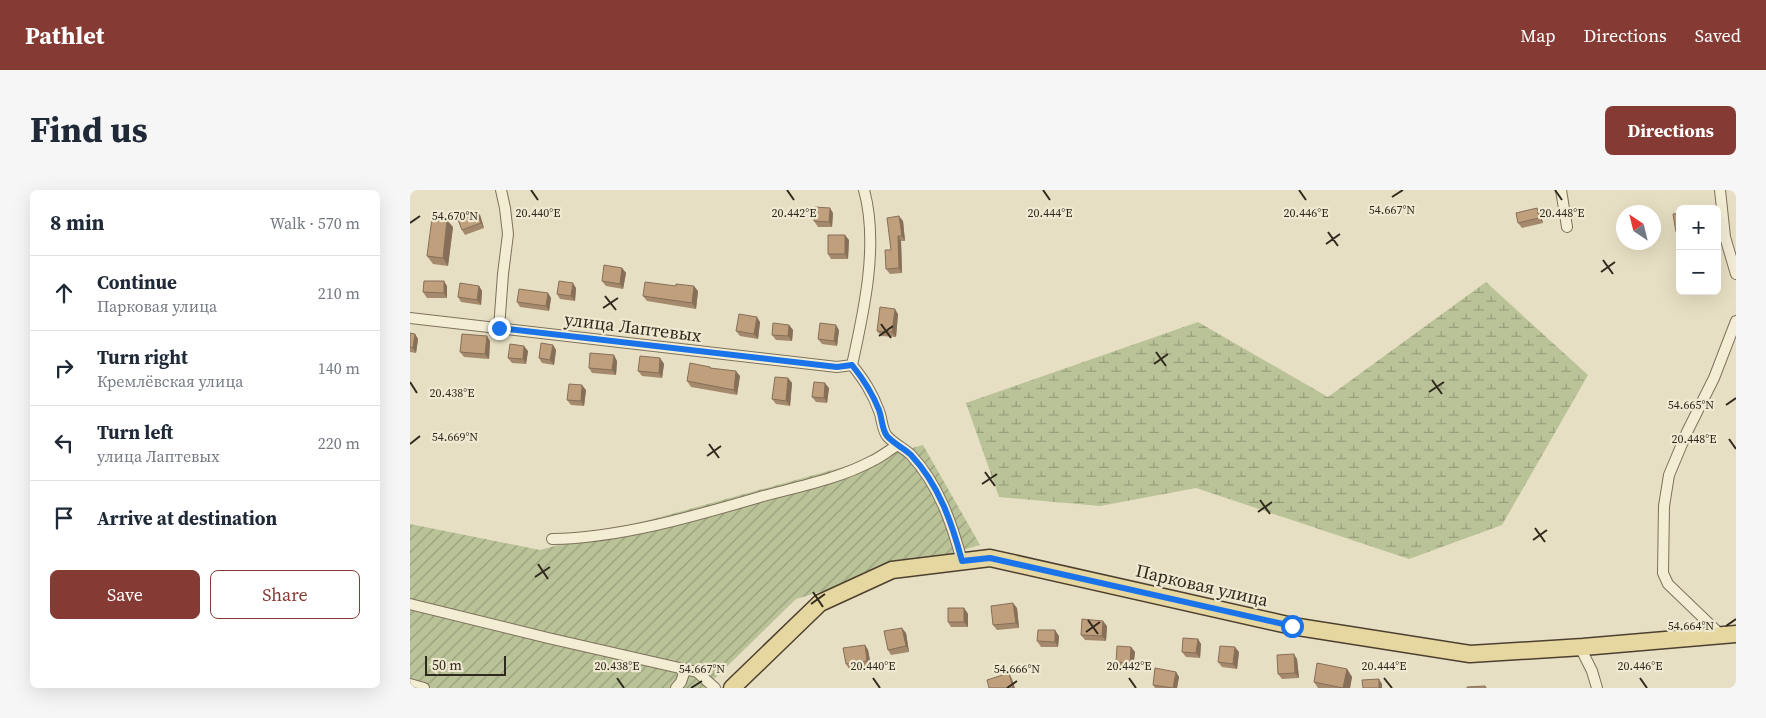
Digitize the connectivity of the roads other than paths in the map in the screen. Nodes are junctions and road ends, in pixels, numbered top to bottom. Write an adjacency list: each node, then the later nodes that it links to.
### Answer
1 (501, 190): 9 (street)
2 (864, 190): 10 (street)
3 (1561, 190): 5 (street)
4 (1720, 190): 6 (street)
5 (1566, 227)
6 (1736, 274)
7 (410, 318): 9 (street, улица Лаптевых)
8 (1736, 321): 15 (street)
9 (499, 328): 10 (street, улица Лаптевых)
10 (852, 365): 11 (street)
11 (898, 445): 12 (street); 13 (street)
12 (552, 539)
13 (962, 561): 16 (main road, Парковая улица); 22 (main road, Парковая улица)
14 (410, 604): 17 (street)
15 (1728, 635): 16 (main road, Парковая улица)
16 (1580, 648): 23 (street)
17 (685, 670): 20 (street); 21 (street)
18 (410, 684): 19 (street)
19 (424, 688)
20 (676, 688)
21 (716, 688)
22 (732, 688)
23 (1598, 688)

